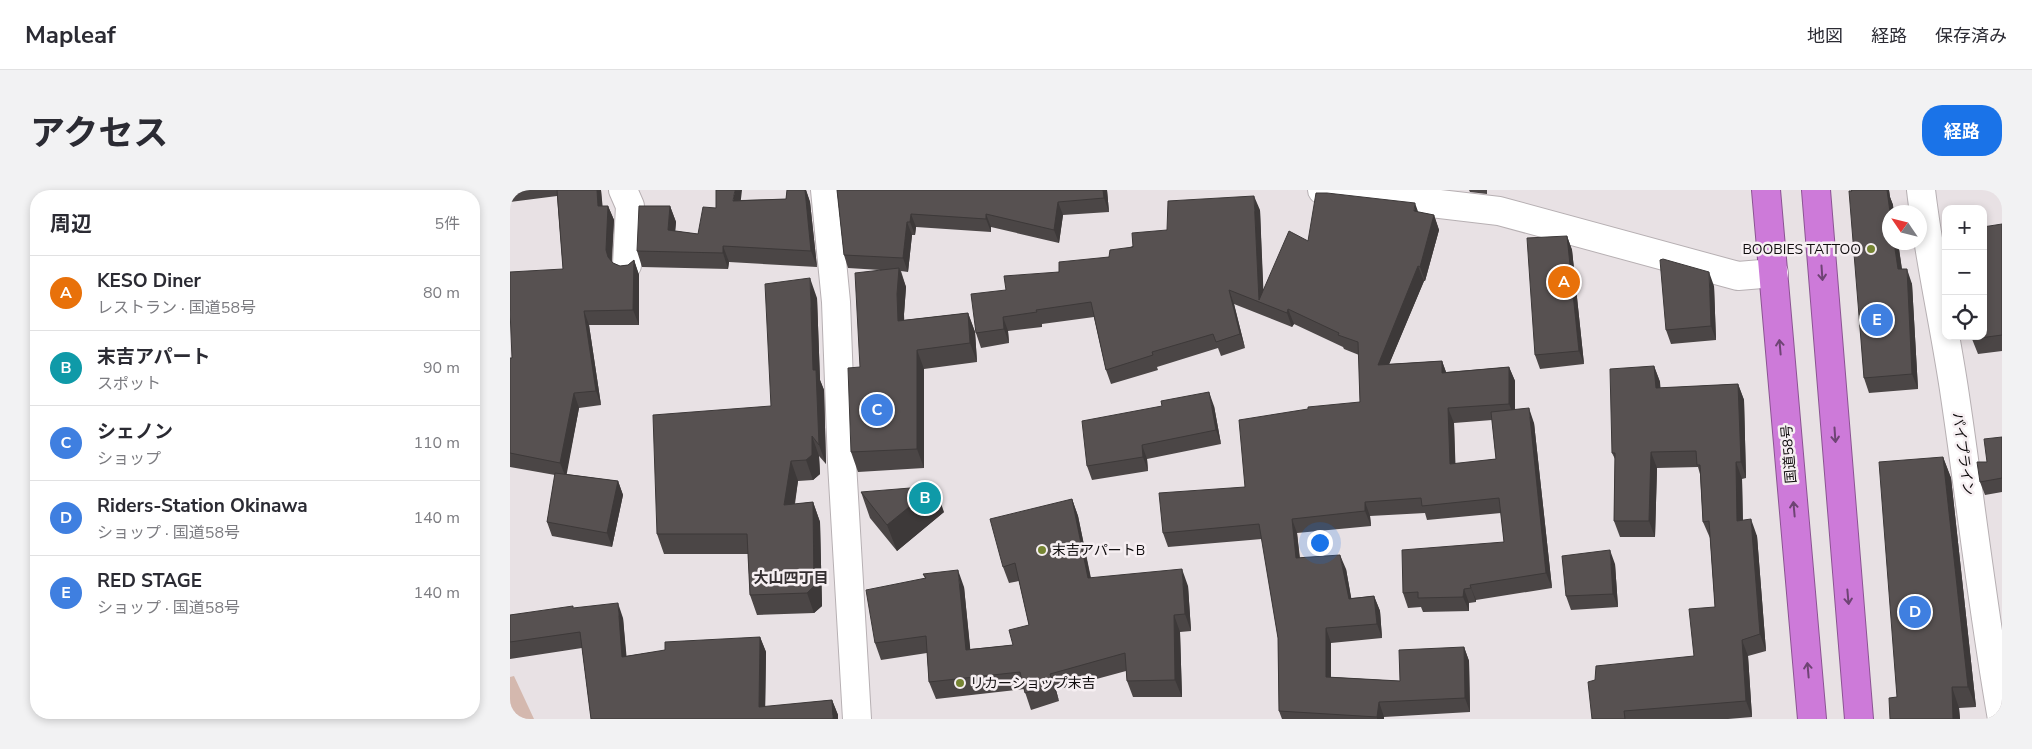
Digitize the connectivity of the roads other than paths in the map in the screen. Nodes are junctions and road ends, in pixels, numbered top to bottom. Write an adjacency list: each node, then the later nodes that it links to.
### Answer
1 (623, 190): 7 (street)
2 (825, 190): 9 (street)
3 (1322, 190): 8 (street)
4 (1766, 190): 8 (highway, 国道58号)
5 (1816, 190): 11 (highway, one-way to 11)
6 (1921, 190): 12 (street, パイプライン)
7 (627, 265)
8 (1774, 273): 10 (highway, 国道58号, one-way to 8)
9 (857, 719)
10 (1812, 719)
11 (1859, 719)
12 (2002, 719)

